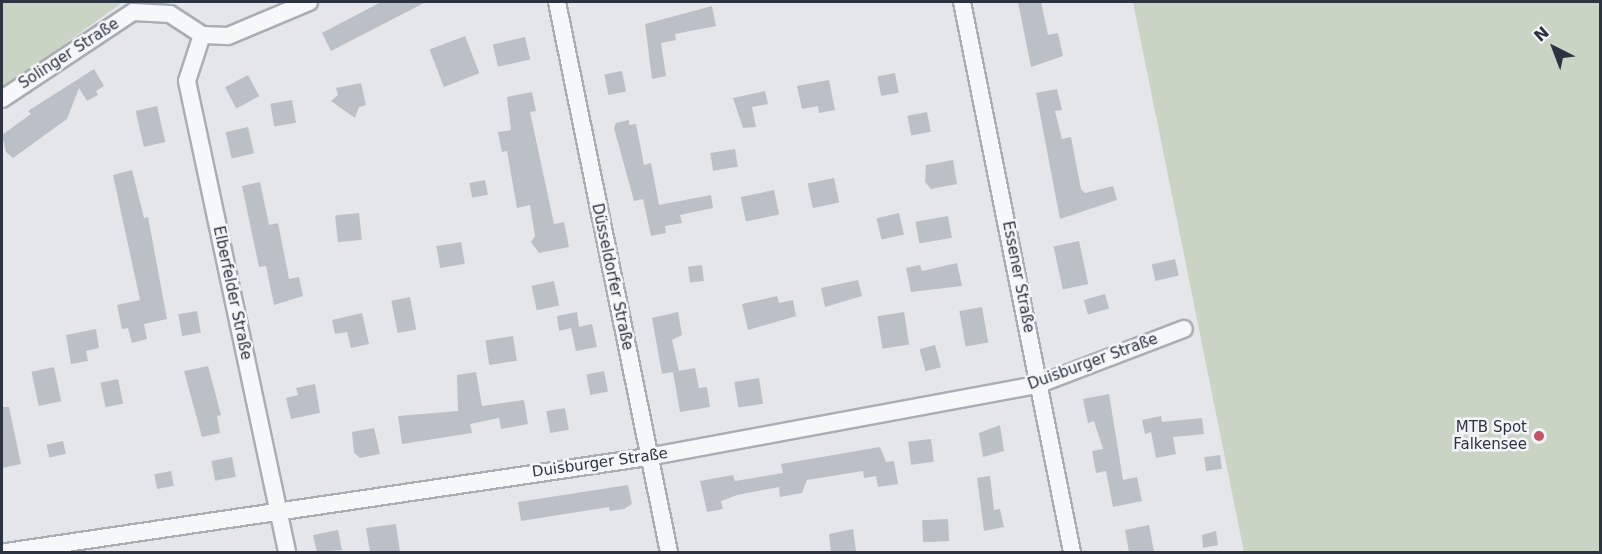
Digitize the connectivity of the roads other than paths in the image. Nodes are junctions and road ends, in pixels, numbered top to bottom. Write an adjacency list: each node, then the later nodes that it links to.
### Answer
1 (309, 2): 4 (street)
2 (557, 2): 8 (street, Düsseldorfer Straße)
3 (962, 2): 7 (street, Essener Straße)
4 (202, 35): 5 (street, Solinger Straße); 9 (street, Elberfelder Straße)
5 (2, 99)
6 (1184, 329): 7 (street, Duisburger Straße)
7 (1037, 385): 8 (street, Duisburger Straße); 13 (street, Essener Straße)
8 (648, 457): 9 (street, Duisburger Straße); 12 (street, Düsseldorfer Straße)
9 (278, 509): 10 (street, Duisburger Straße); 11 (street, Elberfelder Straße)
10 (6, 552)
11 (287, 552)
12 (669, 552)
13 (1072, 552)

